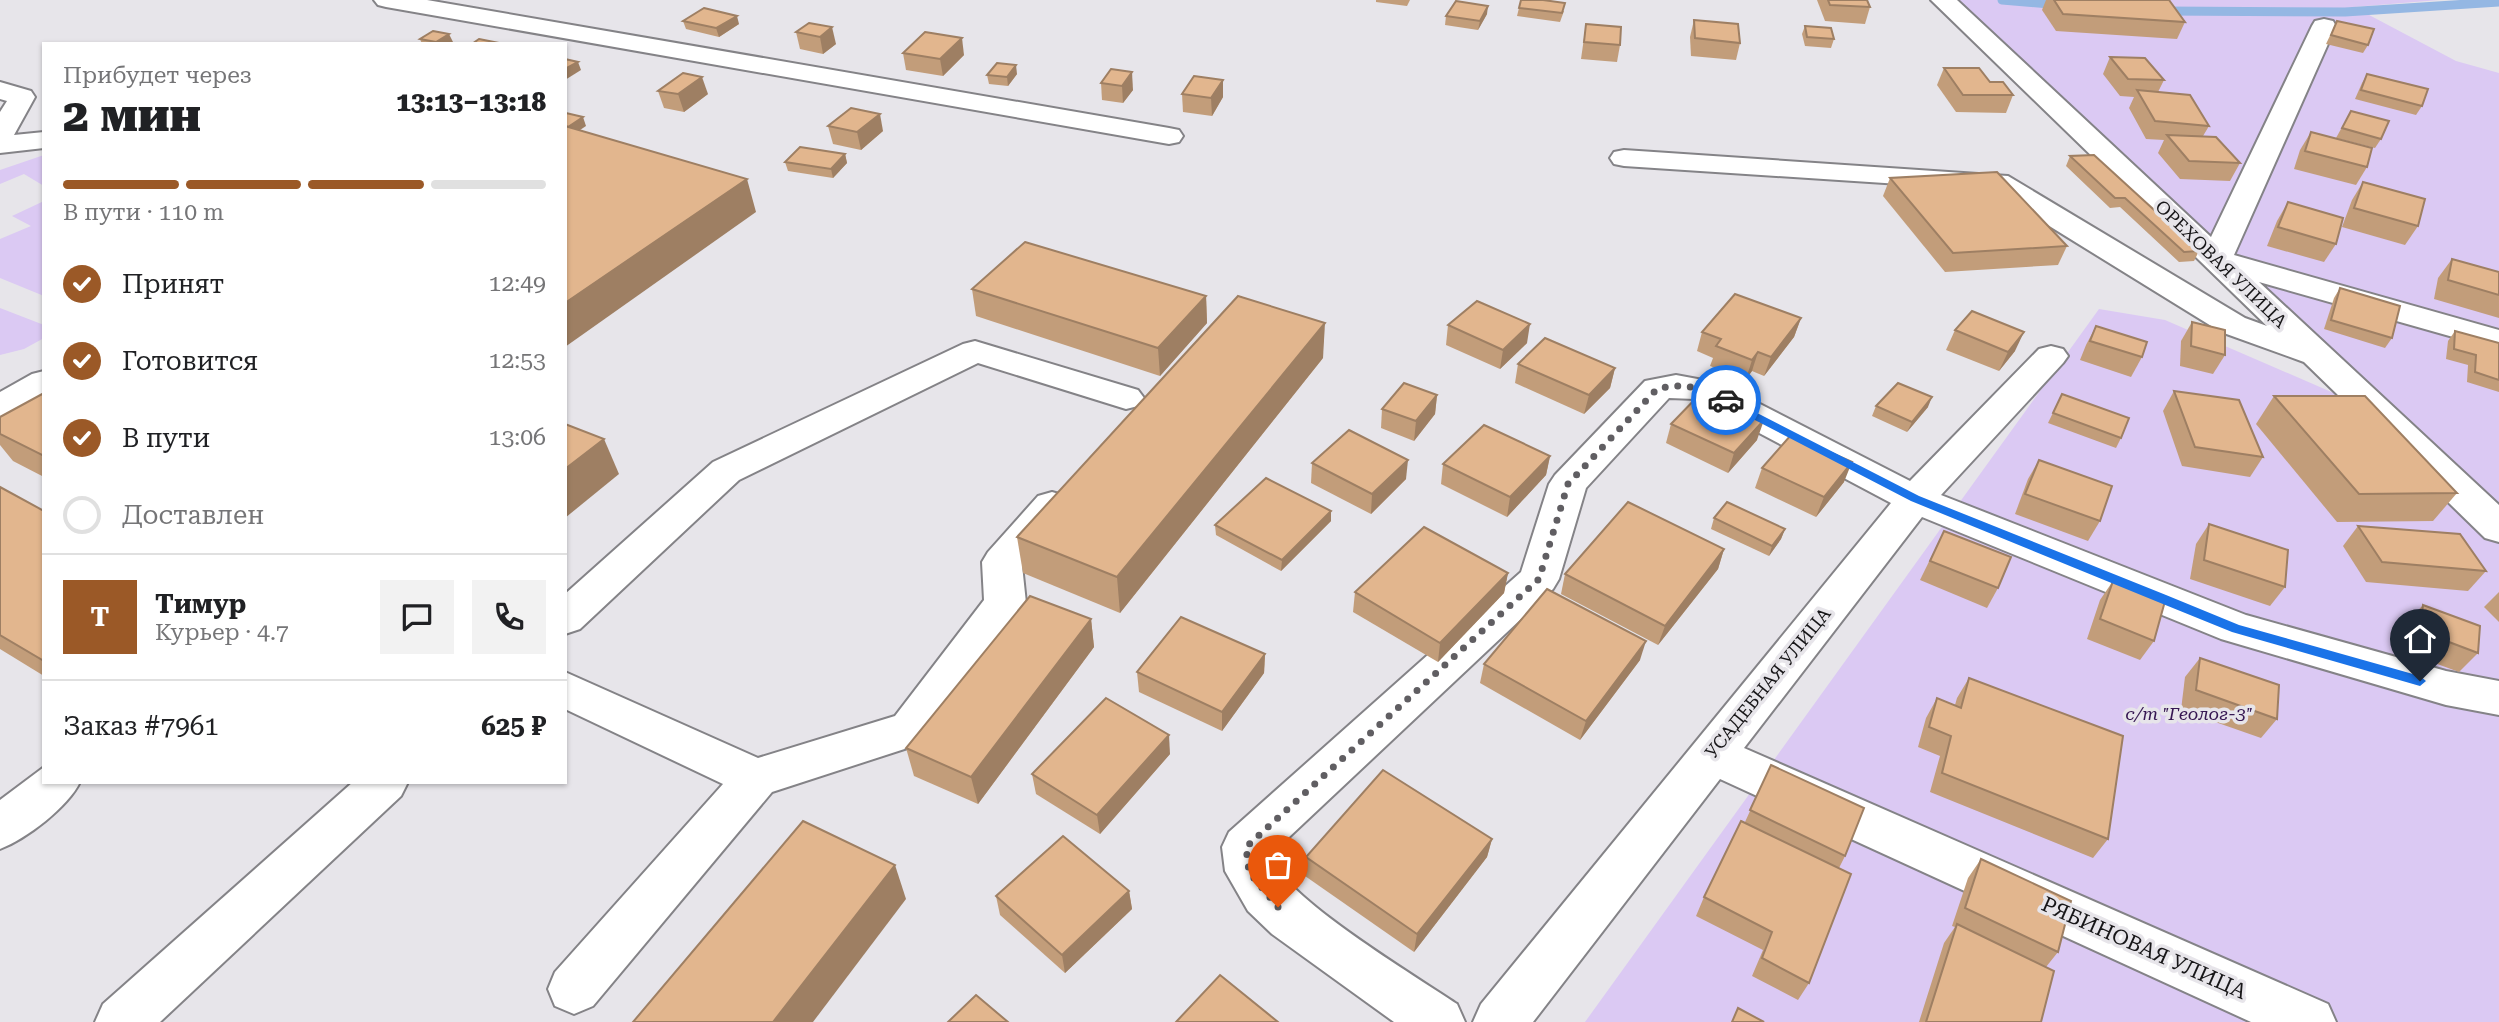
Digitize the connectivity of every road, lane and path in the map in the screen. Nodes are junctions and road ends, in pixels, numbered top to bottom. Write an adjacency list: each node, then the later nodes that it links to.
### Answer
1 (386, 0): 6 (street)
2 (1943, 0): 10 (street, ОРЕХОВАЯ УЛИЦА)
3 (2324, 26): 10 (street)
4 (0, 90): 5 (street)
5 (0, 135)
6 (1169, 136)
7 (42, 141): 8 (street)
8 (0, 145)
9 (1624, 158): 13 (street)
10 (2216, 260): 11 (street); 13 (street, ОРЕХОВАЯ УЛИЦА)
11 (2499, 340)
12 (2051, 356): 18 (street, УСАДЕБНАЯ УЛИЦА)
13 (2318, 357): 20 (street, ОРЕХОВАЯ УЛИЦА)
14 (42, 383): 16 (street)
15 (1126, 398): 22 (street)
16 (0, 407)
17 (1081, 472): 26 (street)
18 (1915, 499): 24 (street); 25 (street, УСАДЕБНАЯ УЛИЦА); 30 (street)
19 (2433, 500): 20 (street)
20 (2471, 502): 21 (street, ОРЕХОВАЯ УЛИЦА)
21 (2499, 528)
22 (567, 616)
23 (567, 690): 26 (street)
24 (2499, 698)
25 (1711, 754): 31 (street, УСАДЕБНАЯ УЛИЦА); 32 (street, РЯБИНОВАЯ УЛИЦА)
26 (756, 778): 28 (street)
27 (383, 784): 29 (street)
28 (574, 989)
29 (122, 1022)
30 (1438, 1022)
31 (1500, 1022)
32 (2309, 1022)

